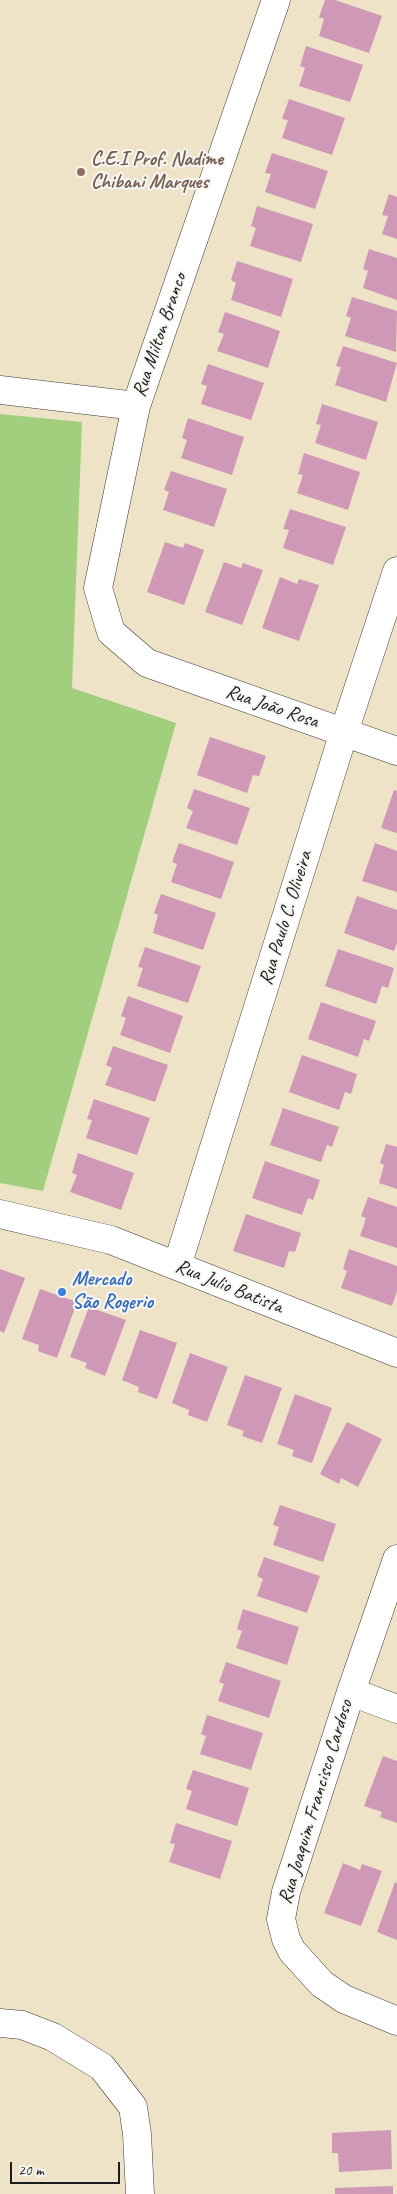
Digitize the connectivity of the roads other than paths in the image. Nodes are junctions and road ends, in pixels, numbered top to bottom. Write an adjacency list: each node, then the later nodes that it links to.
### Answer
1 (276, 0): 3 (street, Rua Milton Branco)
2 (0, 390): 3 (street)
3 (136, 406): 5 (street, Rua Milton Branco)
4 (397, 570): 6 (street, Rua Paulo C. Oliveira)
5 (147, 663): 6 (street, Rua João Rosa)
6 (344, 732): 7 (street, Rua João Rosa); 9 (street, Rua Paulo C. Oliveira)
7 (397, 751)
8 (0, 1214): 9 (street, Rua Julio Batista)
9 (177, 1266): 10 (street, Rua Julio Batista)
10 (397, 1353)
11 (397, 1559): 12 (street, Rua Joaquim Francisco Cardoso)
12 (350, 1692): 13 (street); 14 (street, Rua Joaquim Francisco Cardoso)
13 (397, 1709)
14 (397, 2022)
15 (0, 2024): 16 (street)
16 (140, 2194)

